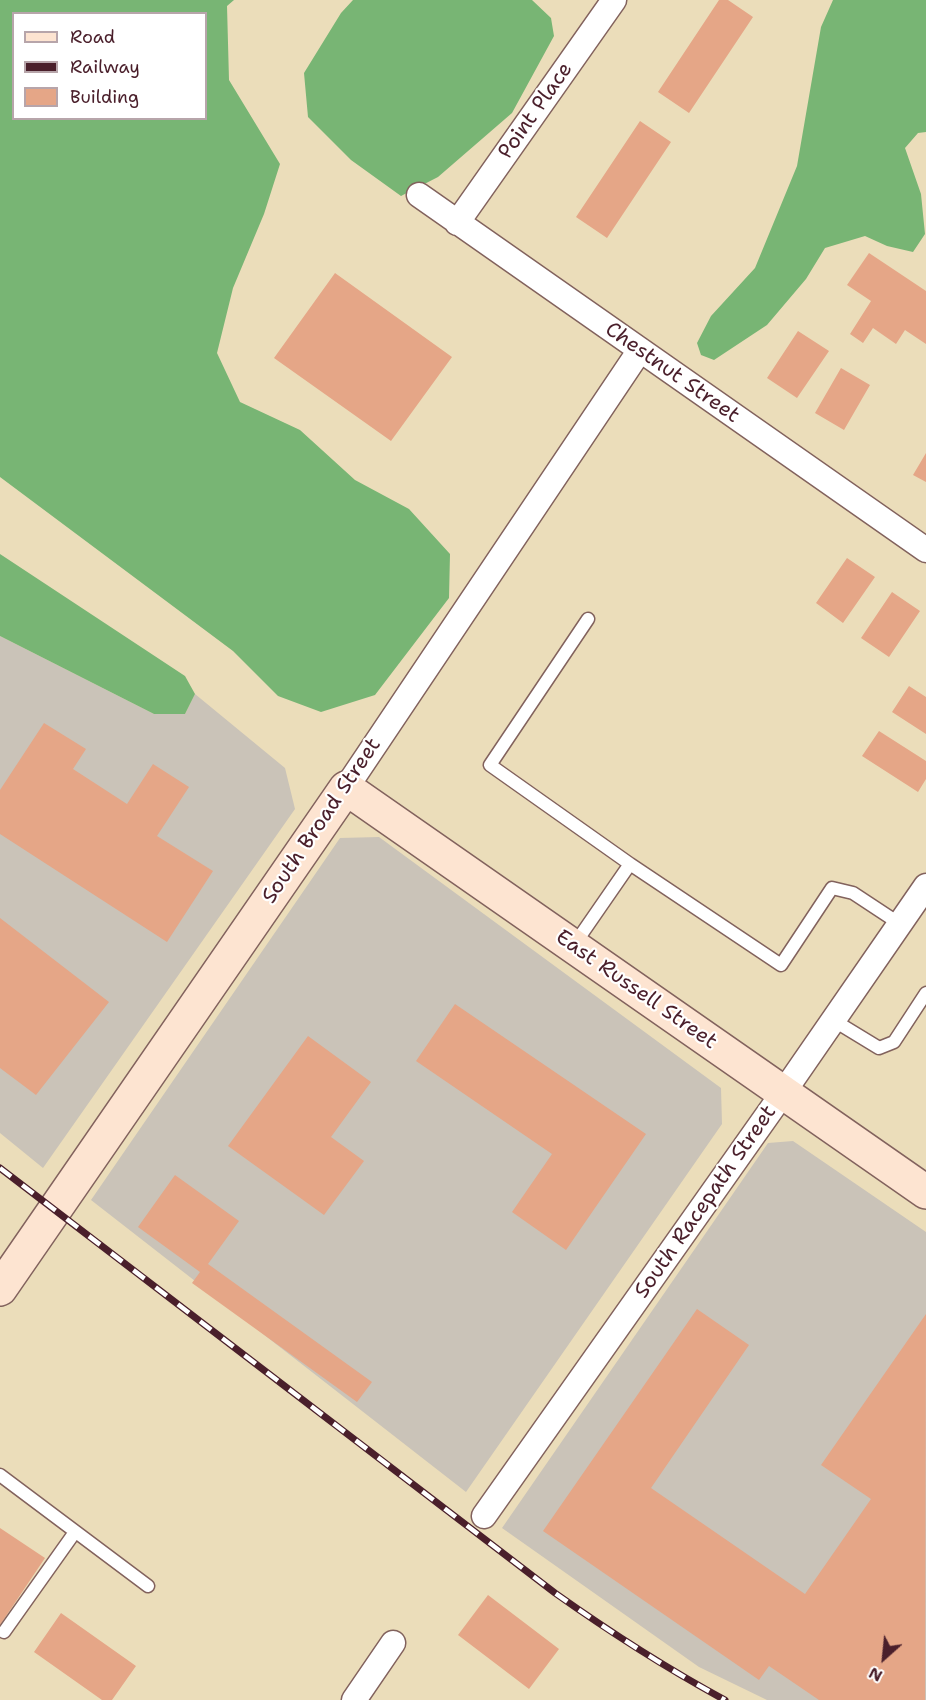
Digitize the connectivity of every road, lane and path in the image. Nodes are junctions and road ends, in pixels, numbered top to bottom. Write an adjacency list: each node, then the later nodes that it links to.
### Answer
1 (614, 0): 3 (street, Point Place)
2 (419, 195): 3 (street, Chestnut Street)
3 (458, 223): 4 (street, Chestnut Street)
4 (640, 350): 5 (street, Chestnut Street); 7 (street, South Broad Street)
5 (926, 550)
6 (588, 620): 8 (lane)
7 (346, 788): 11 (street, East Russell Street); 16 (street, South Broad Street)
8 (630, 864): 10 (lane); 11 (lane)
9 (926, 886): 10 (street, South Racepath Street)
10 (900, 924): 13 (street, South Racepath Street)
11 (574, 946): 14 (street, East Russell Street)
12 (926, 993): 13 (lane)
13 (833, 1020): 14 (street, South Racepath Street)
14 (783, 1093): 15 (street, East Russell Street); 18 (street, South Racepath Street)
15 (926, 1192)
16 (0, 1289)
17 (0, 1476): 19 (lane)
18 (484, 1516)
19 (75, 1532): 20 (lane); 21 (lane)
20 (148, 1586)
21 (4, 1632)
22 (393, 1644): 23 (street)
23 (354, 1700)

